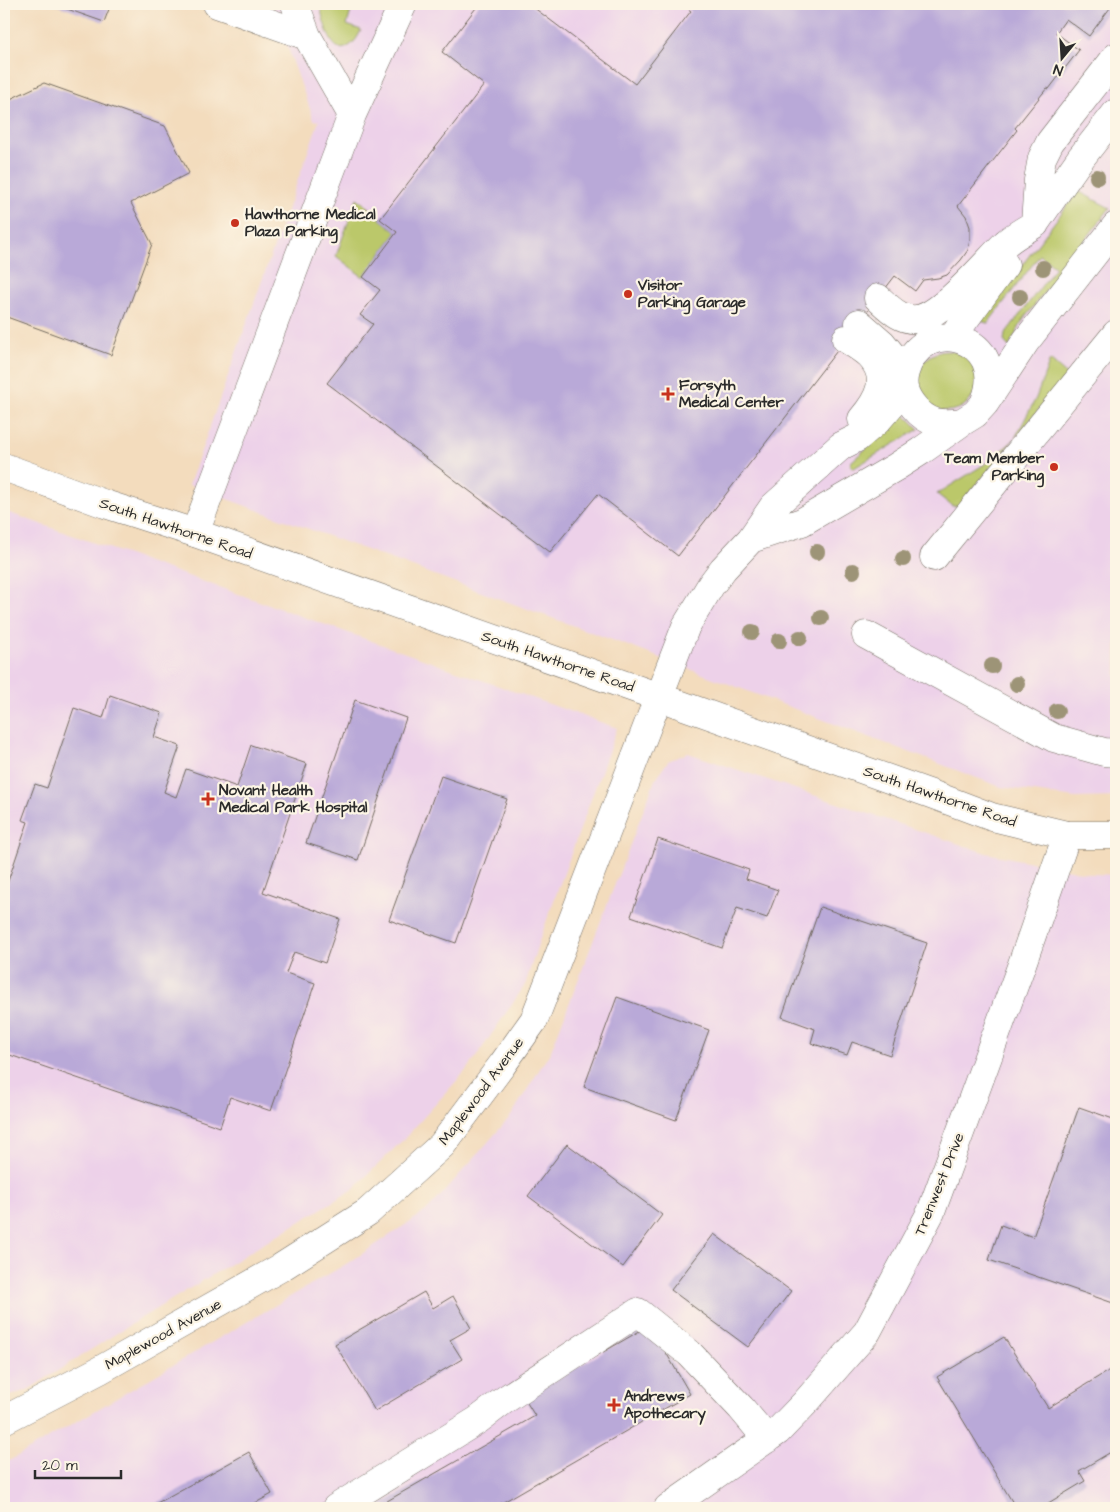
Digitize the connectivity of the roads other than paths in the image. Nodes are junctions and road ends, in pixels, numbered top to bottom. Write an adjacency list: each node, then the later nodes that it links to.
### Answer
1 (217, 4): 4 (street)
2 (295, 4): 4 (street)
3 (403, 4): 7 (street)
4 (307, 36): 7 (street)
5 (1116, 58): 8 (street)
6 (1116, 113): 8 (street)
7 (352, 115): 19 (street)
8 (1035, 224): 11 (street); 13 (street)
9 (1116, 226): 15 (street)
10 (878, 298): 11 (street)
11 (902, 318): 13 (street)
12 (1116, 334): 21 (street)
13 (943, 338): 14 (street); 15 (street)
14 (904, 383): 16 (street); 17 (street); 17 (street)
15 (985, 403): 16 (street)
16 (962, 422): 20 (street)
17 (842, 446): 20 (street, Maplewood Avenue)
18 (4, 467): 19 (street, South Hawthorne Road)
19 (195, 533): 23 (street, South Hawthorne Road)
20 (751, 539): 23 (street, Maplewood Avenue)
21 (934, 557)
22 (866, 635): 24 (street)
23 (659, 697): 25 (street, South Hawthorne Road); 27 (street, Maplewood Avenue)
24 (1116, 753)
25 (1067, 834): 26 (street, South Hawthorne Road); 28 (street, Trenwest Drive)
26 (1116, 836)
27 (4, 1420)
28 (767, 1439): 29 (street); 30 (street, Trenwest Drive)
29 (336, 1508)
30 (668, 1508)

